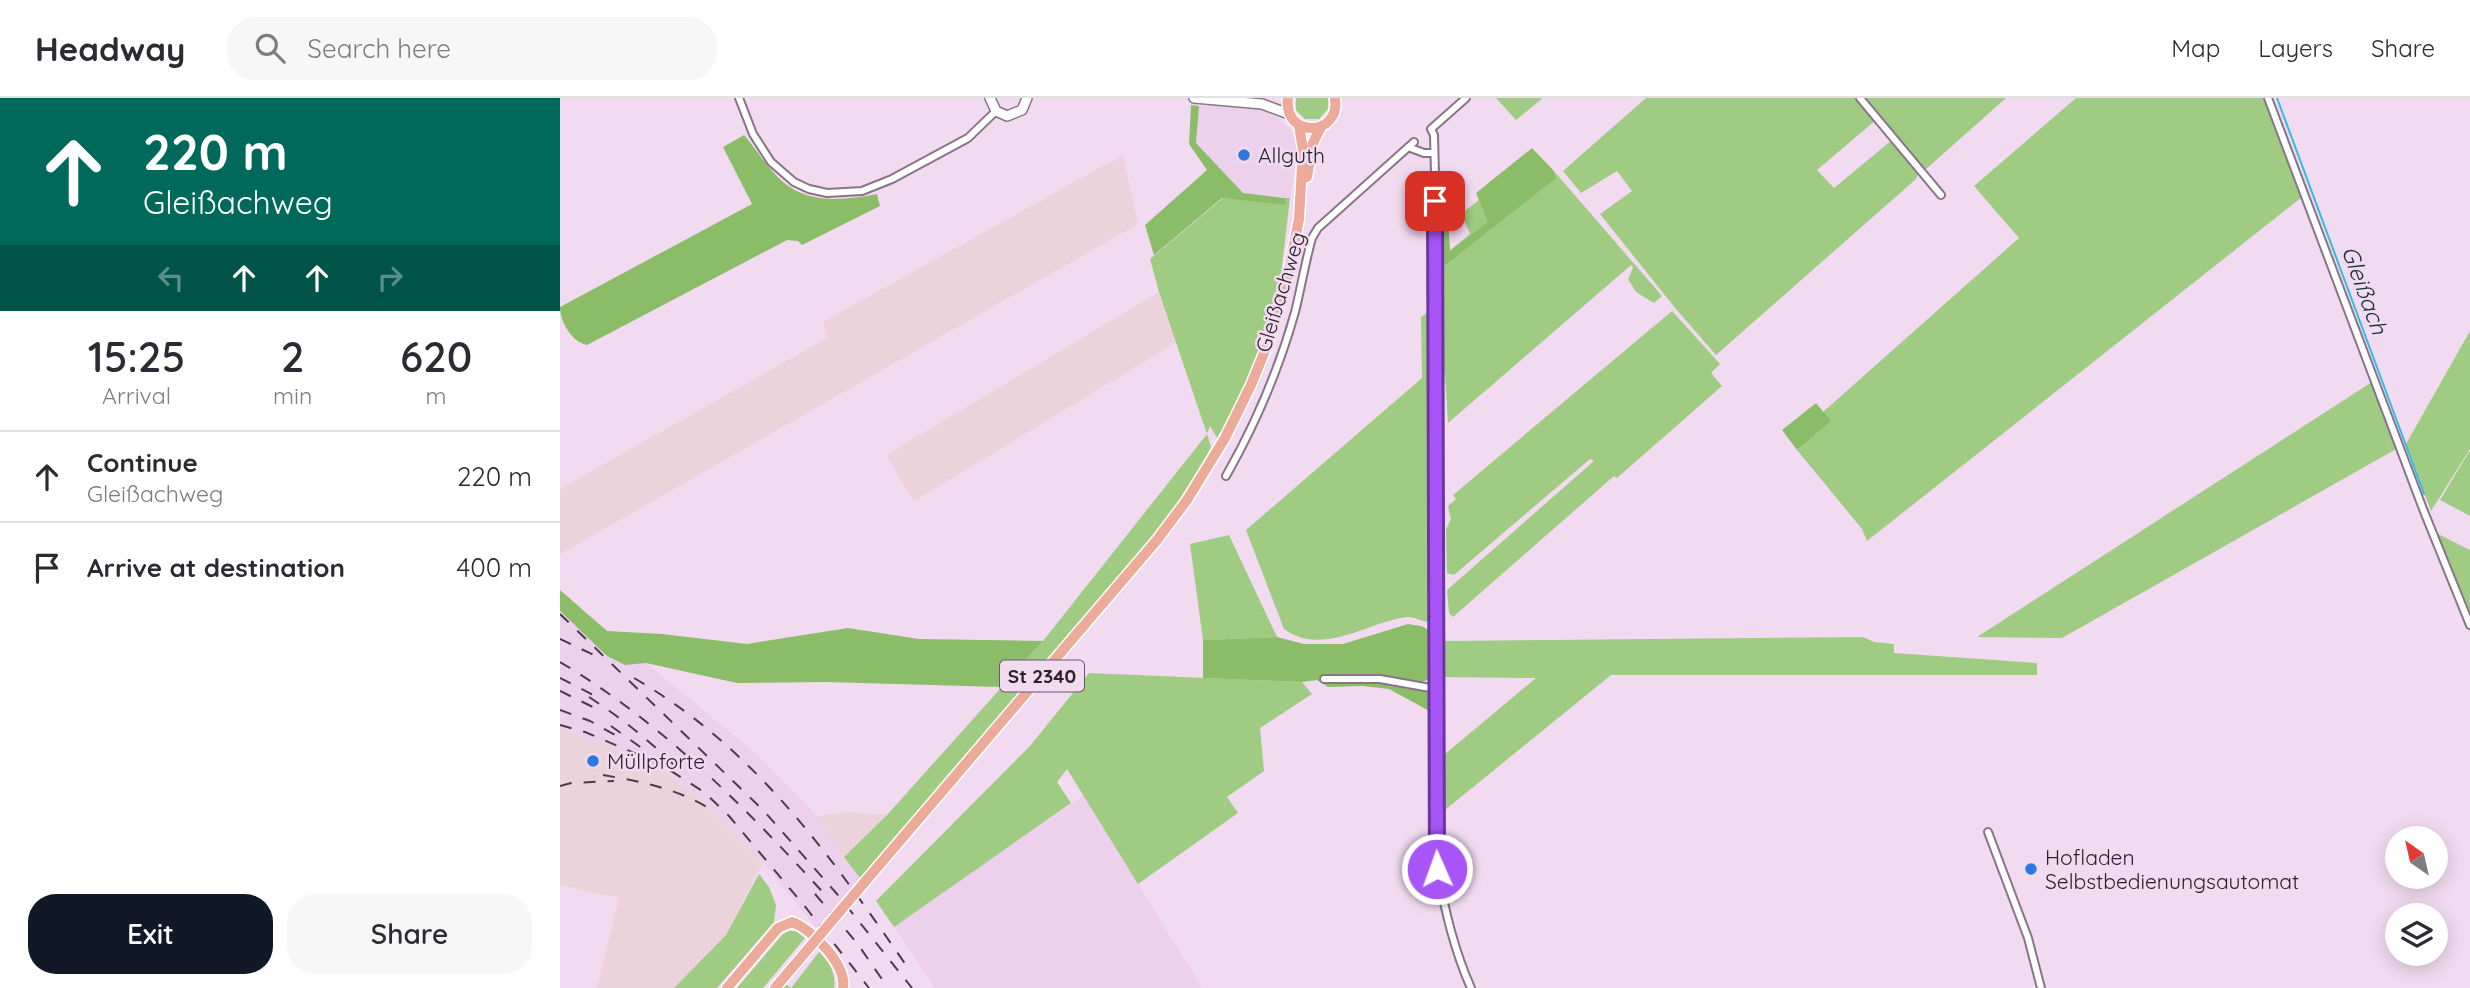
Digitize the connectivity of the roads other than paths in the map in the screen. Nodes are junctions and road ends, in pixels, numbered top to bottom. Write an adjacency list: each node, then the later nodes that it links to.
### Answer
1 (739, 98): 12 (street)
2 (990, 98): 12 (street)
3 (1027, 98): 12 (street)
4 (1194, 98): 13 (street)
5 (1251, 98): 6 (street)
6 (1261, 98)
7 (1288, 98): 13 (main road)
8 (1335, 98): 15 (main road, St 2340)
9 (1466, 98): 16 (street)
10 (1860, 98): 17 (street)
11 (2268, 98): 20 (street)
12 (996, 111)
13 (1289, 114): 14 (main road)
14 (1300, 125): 15 (main road); 18 (main road, St 2340)
15 (1321, 127): 18 (main road, St 2340)
16 (1433, 153): 19 (street, Gleißachweg); 22 (street)
17 (1941, 195)
18 (1299, 219): 25 (main road, St 2340, bridge)
19 (1226, 476)
20 (2470, 625)
21 (1324, 679): 22 (street)
22 (1436, 689): 27 (street)
23 (1988, 832): 28 (street)
24 (727, 988): 26 (main road)
25 (775, 988)
26 (843, 988)
27 (1471, 988)
28 (2041, 988)

